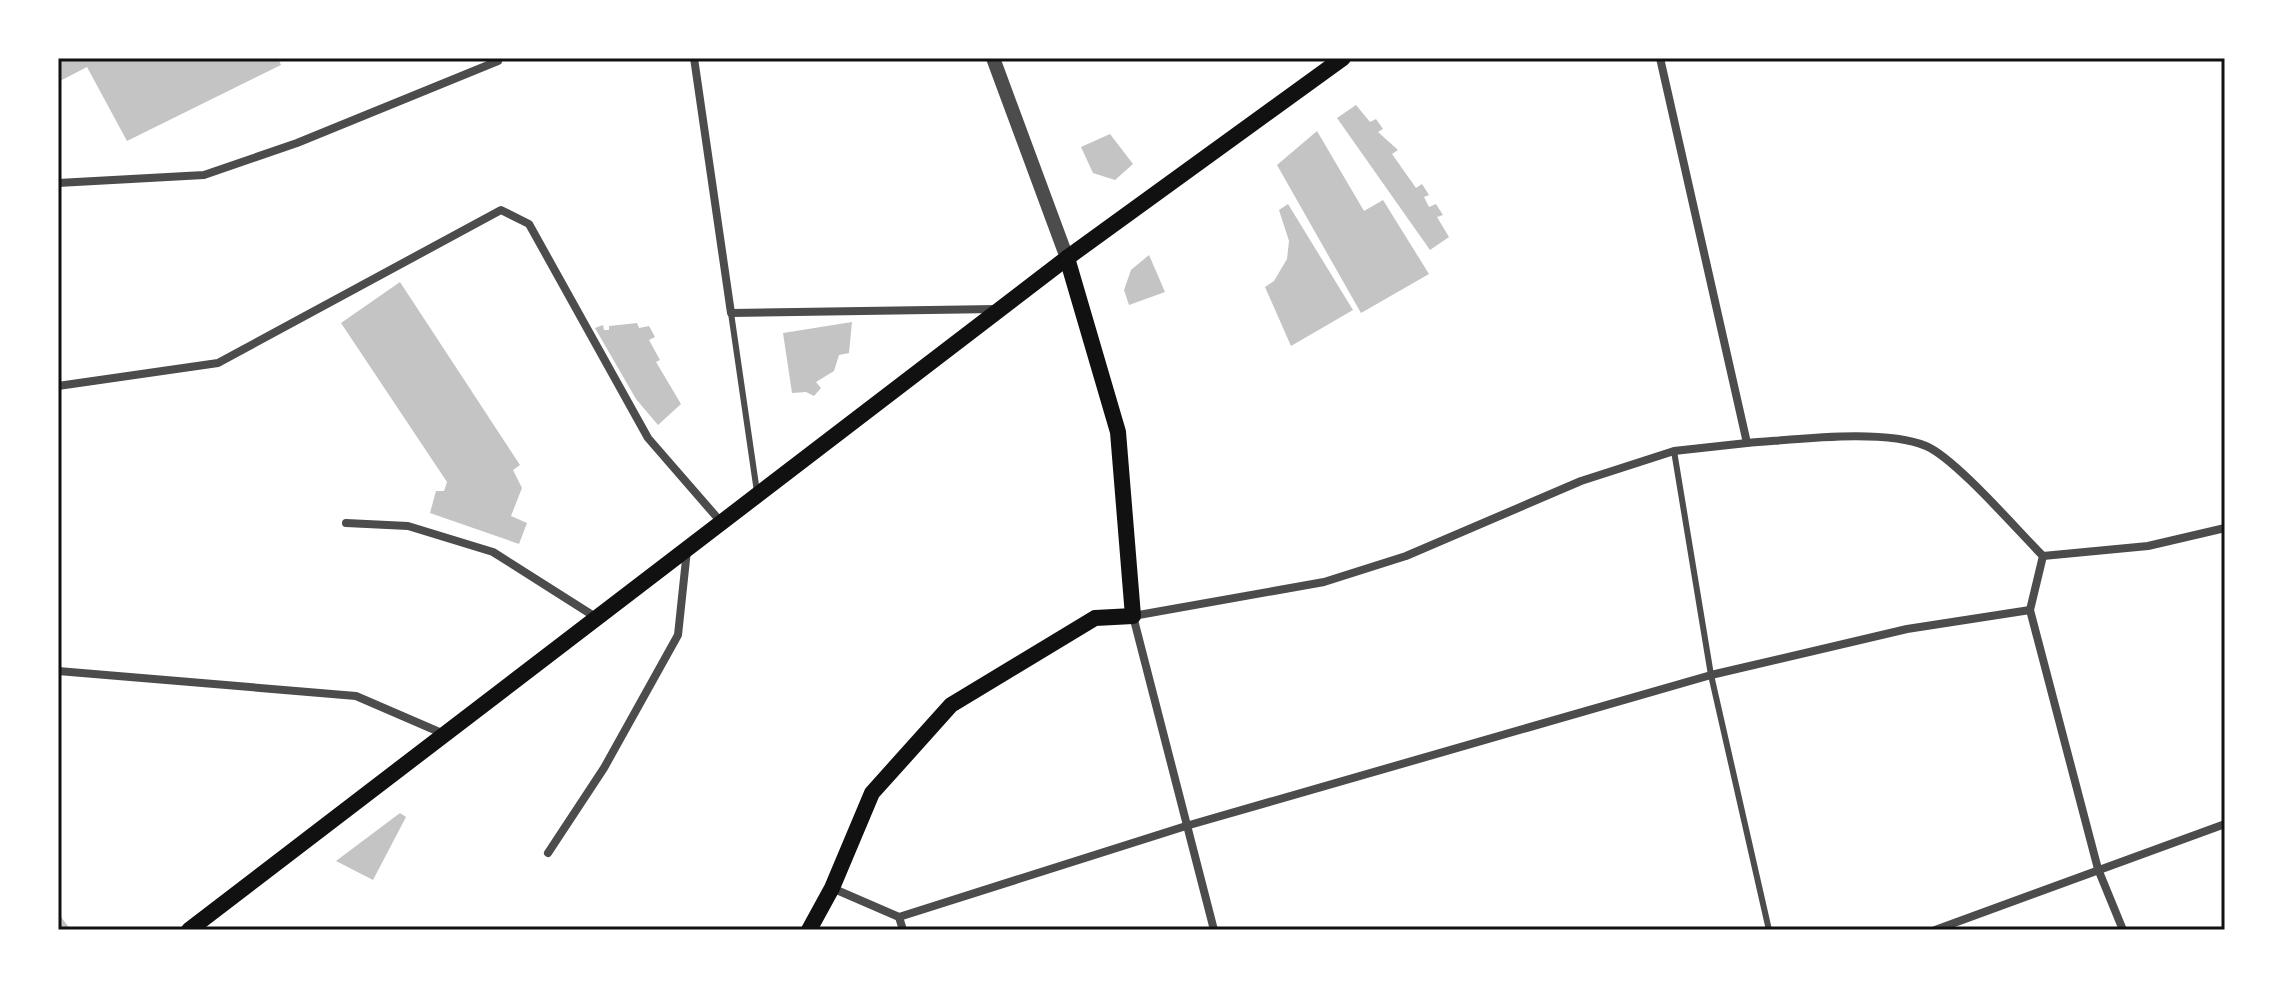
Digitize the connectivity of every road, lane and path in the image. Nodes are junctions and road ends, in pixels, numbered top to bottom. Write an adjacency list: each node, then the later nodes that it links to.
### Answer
1 (694, 58): 9 (street)
2 (993, 58): 7 (street)
3 (1343, 58): 7 (main road)
4 (1660, 58): 11 (street)
5 (500, 59): 6 (street)
6 (58, 183)
7 (1067, 258): 8 (main road); 20 (main road)
8 (1001, 308): 9 (street); 13 (main road)
9 (731, 313): 13 (lane)
10 (58, 386): 15 (street)
11 (1747, 443): 12 (street); 18 (street)
12 (1674, 451): 20 (street); 23 (lane)
13 (757, 495): 15 (main road)
14 (346, 523): 21 (street)
15 (721, 523): 17 (main road)
16 (2225, 528): 18 (street)
17 (687, 549): 21 (main road); 27 (street)
18 (2043, 556): 19 (street)
19 (2030, 610): 23 (street); 28 (street)
20 (1133, 616): 26 (street); 29 (main road)
21 (597, 618): 24 (main road)
22 (58, 671): 24 (street)
23 (1711, 675): 26 (street); 35 (lane)
24 (445, 734): 31 (main road)
25 (2225, 824): 28 (street)
26 (1186, 826): 30 (street); 34 (street)
27 (548, 853)
28 (2098, 869): 36 (street); 37 (street)
29 (832, 888): 30 (street); 32 (main road)
30 (899, 917): 33 (street)
31 (189, 930)
32 (809, 930)
33 (903, 930)
34 (1214, 930)
35 (1769, 930)
36 (1935, 930)
37 (2123, 930)

